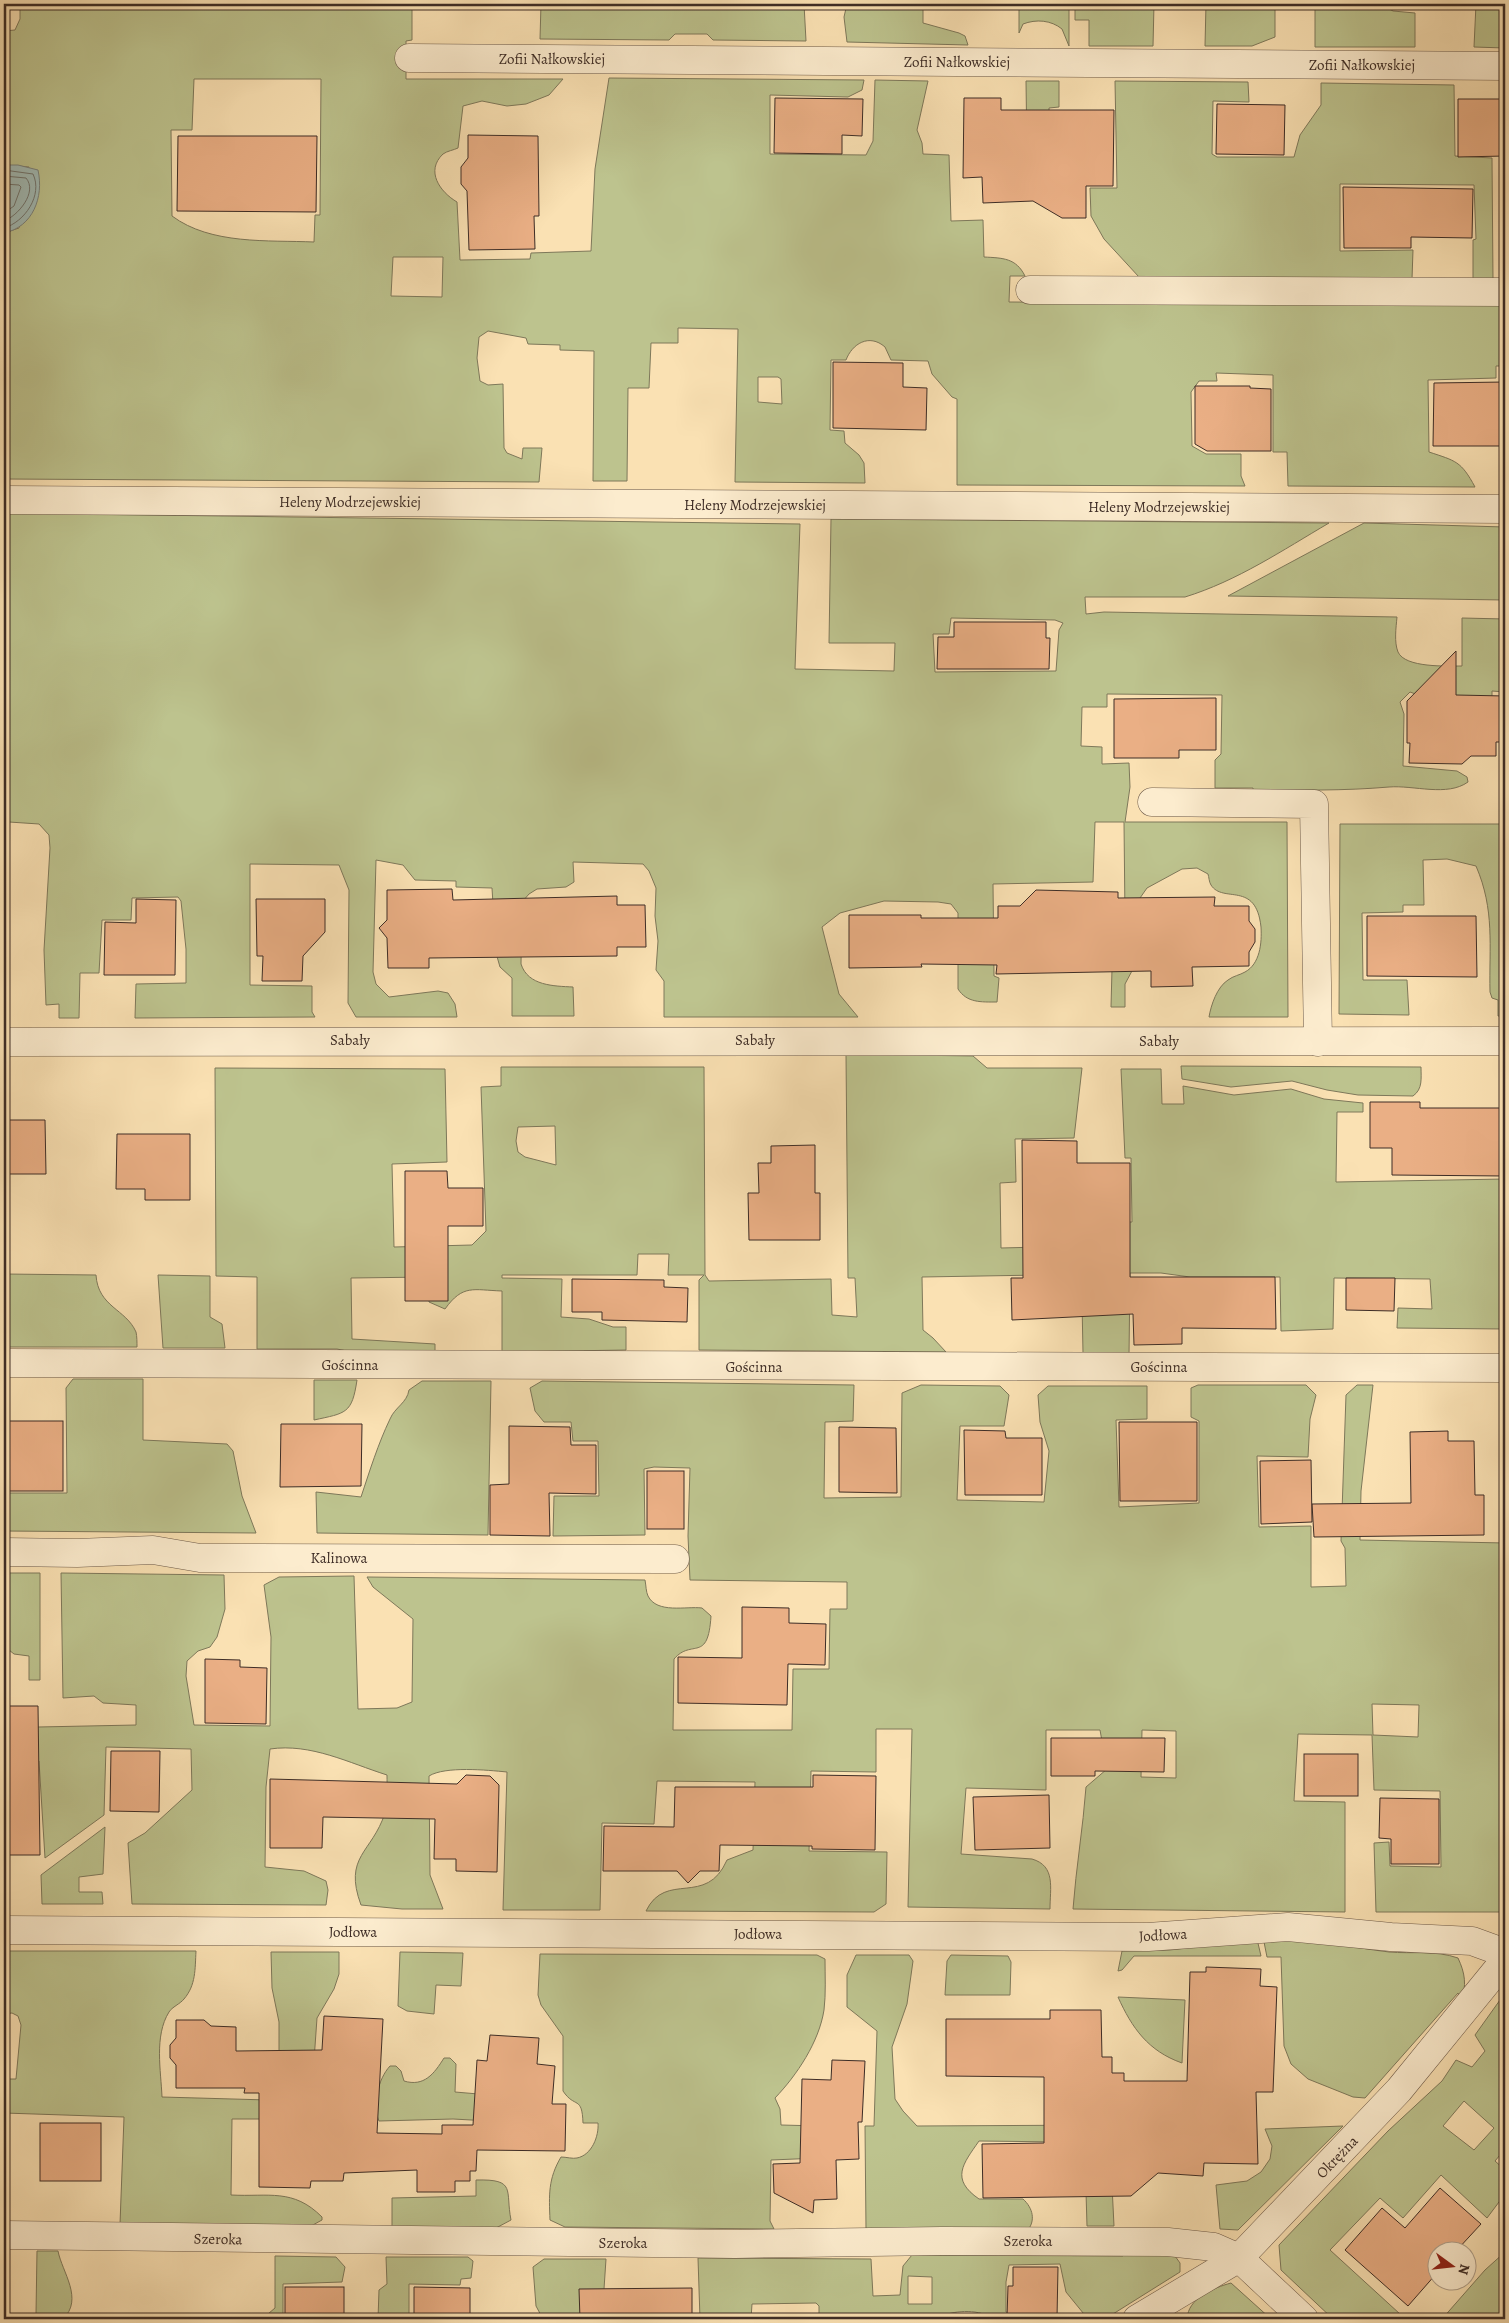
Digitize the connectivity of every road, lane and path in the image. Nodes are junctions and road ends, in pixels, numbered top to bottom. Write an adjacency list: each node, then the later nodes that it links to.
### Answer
1 (409, 58): 2 (street, Zofii Nałkowskiej)
2 (1505, 66)
3 (1030, 290): 4 (street)
4 (1505, 292)
5 (4, 500): 6 (street, Heleny Modrzejewskiej)
6 (1505, 509)
7 (1152, 802): 10 (street)
8 (1505, 1041): 10 (street, Sabały)
9 (4, 1042): 10 (street, Sabały)
10 (1318, 1042)
11 (4, 1364): 12 (street, Gościnna)
12 (1505, 1368)
13 (4, 1552): 14 (street, Kalinowa)
14 (674, 1559)
15 (4, 1930): 16 (street, Jodłowa)
16 (1505, 1959): 18 (street, Okrężna)
17 (4, 2235): 18 (street, Szeroka)
18 (1239, 2258): 19 (street, Okrężna); 20 (street, Szeroka)
19 (1154, 2315)
20 (1304, 2319)

